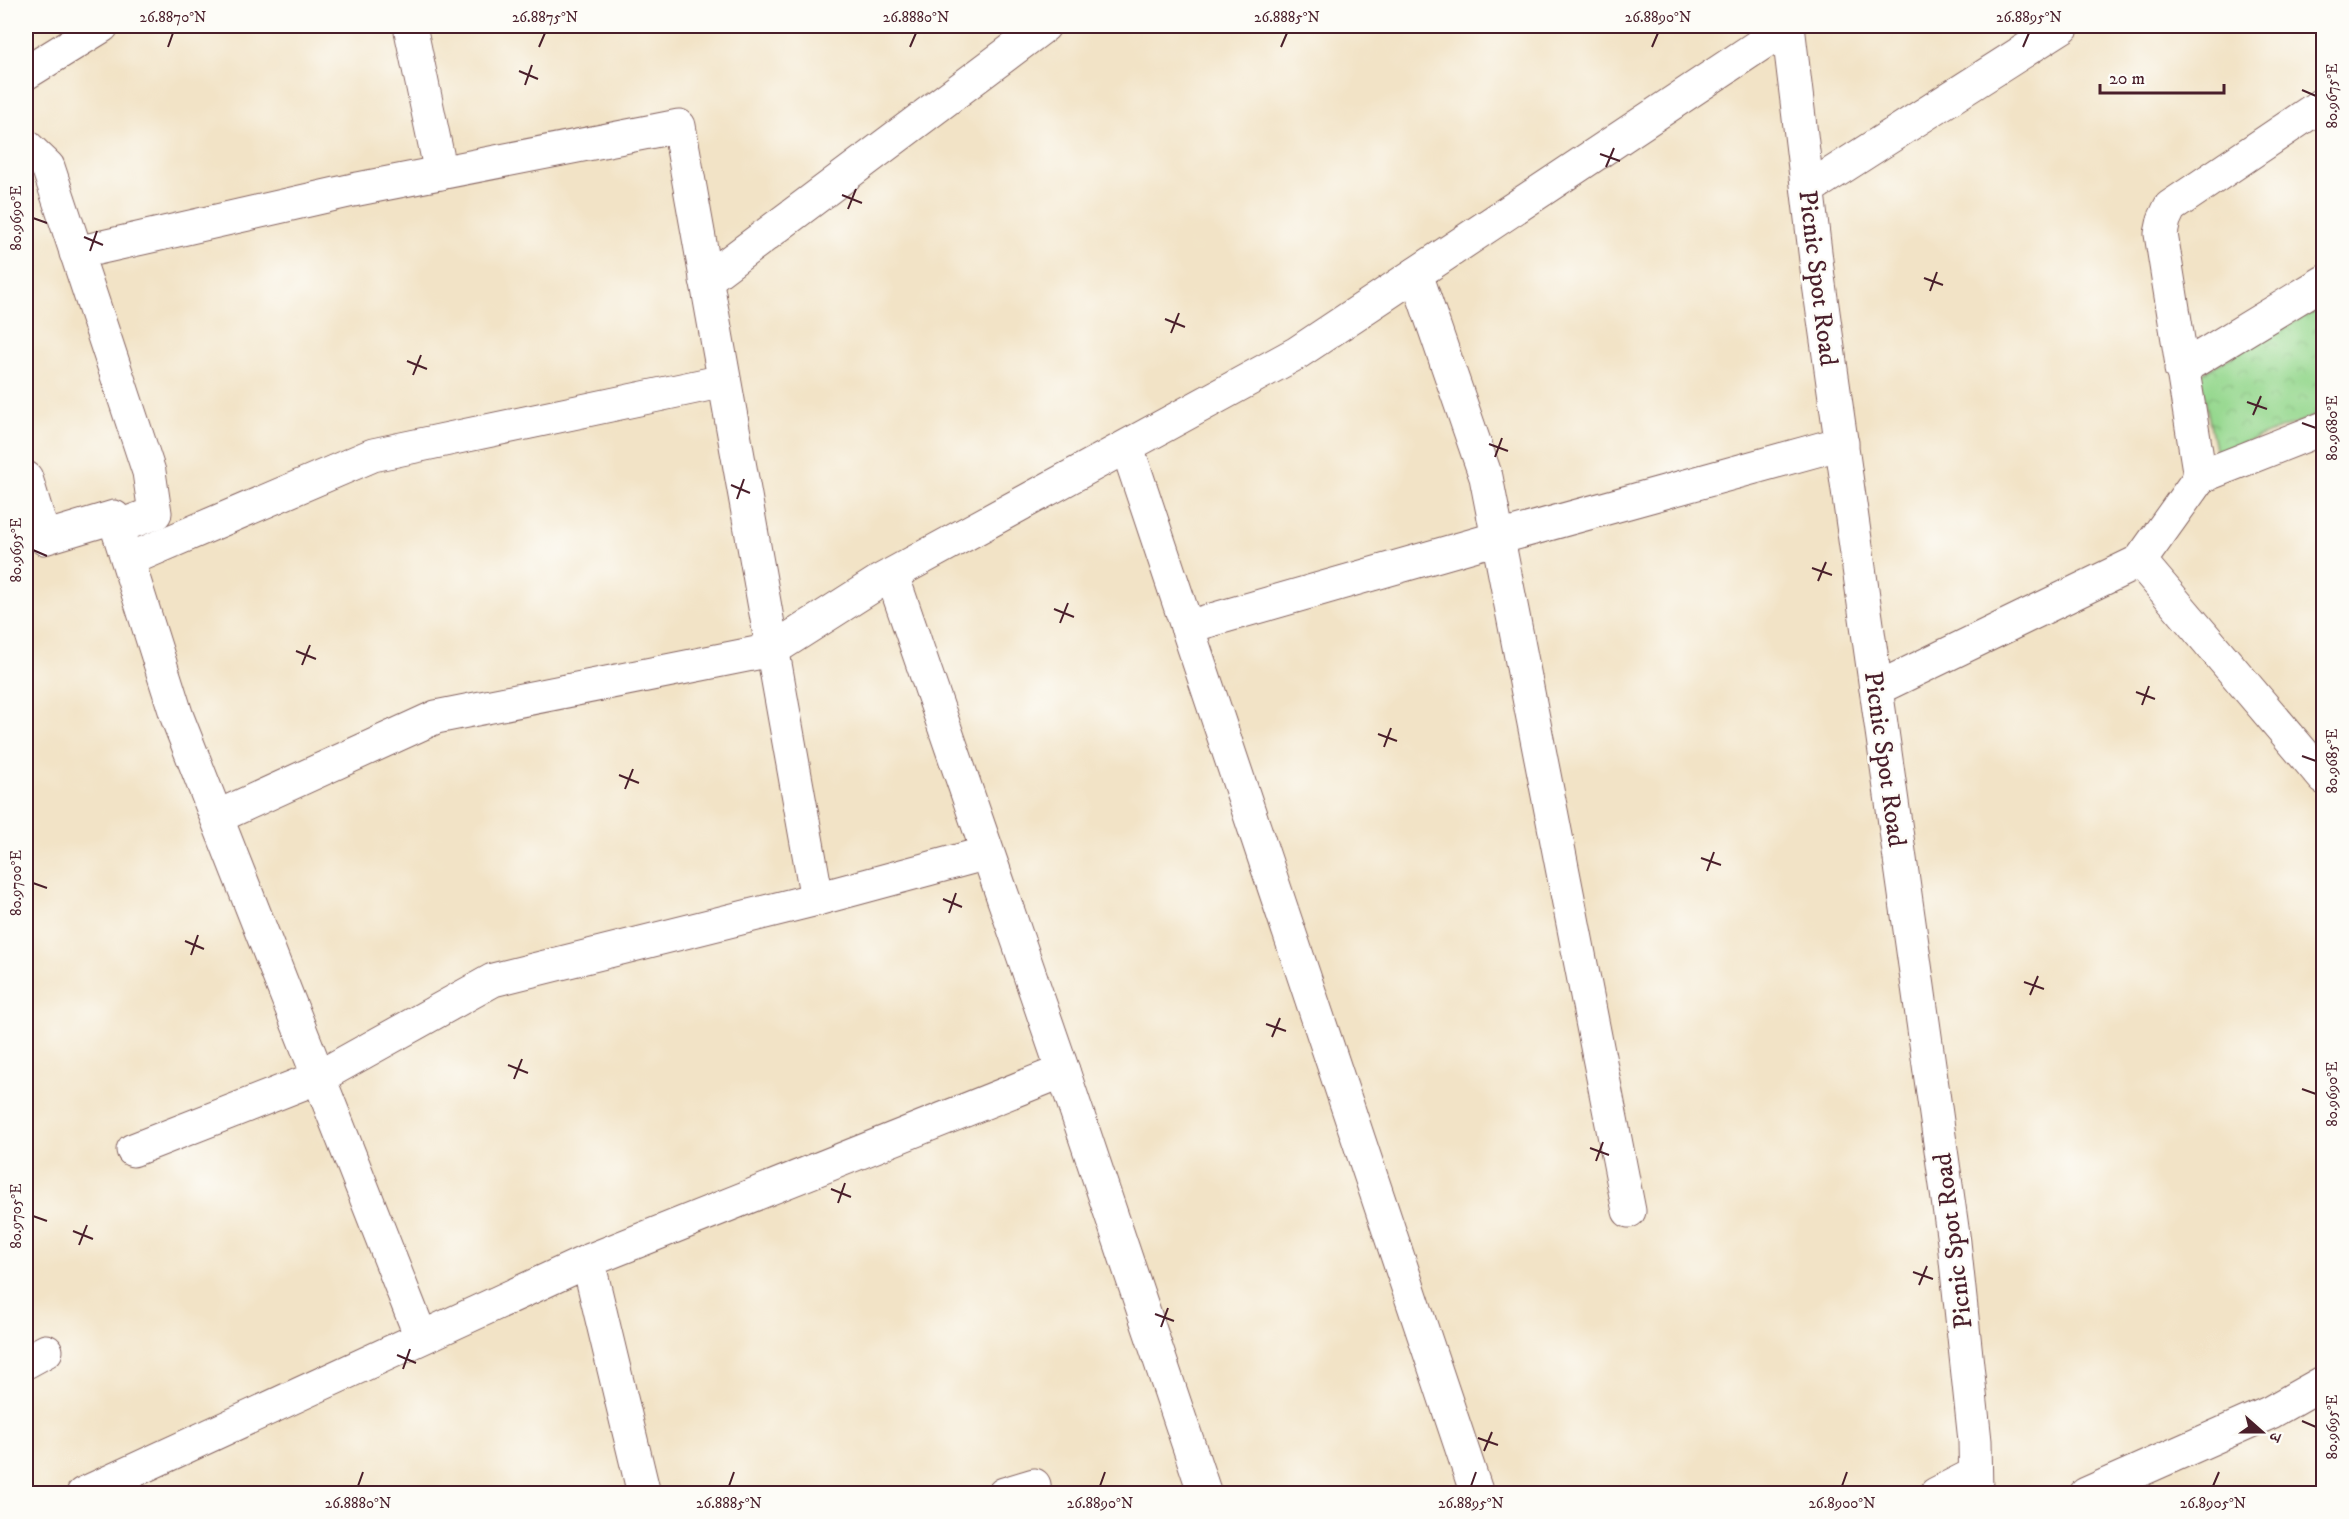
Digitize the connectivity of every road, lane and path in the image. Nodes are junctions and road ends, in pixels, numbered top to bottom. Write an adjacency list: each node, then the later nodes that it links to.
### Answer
1 (102, 26): 6 (street)
2 (410, 26): 9 (street)
3 (1044, 26): 13 (street)
4 (1788, 26): 10 (street, Picnic Spot Road); 12 (street)
5 (2063, 26): 10 (street)
6 (26, 73)
7 (2324, 103): 15 (street)
8 (26, 146): 11 (street)
9 (441, 173): 11 (street); 13 (street)
10 (1808, 189): 18 (street, Picnic Spot Road)
11 (76, 253): 22 (street)
12 (1416, 274): 19 (street); 23 (street)
13 (706, 279): 16 (street)
14 (2324, 282): 15 (street)
15 (2181, 369): 20 (street)
16 (724, 381): 24 (street); 28 (street)
17 (2324, 428): 20 (street)
18 (1842, 443): 23 (street); 29 (street, Picnic Spot Road)
19 (1127, 447): 26 (street); 27 (street)
20 (2200, 477): 25 (street)
21 (26, 478): 22 (street)
22 (117, 527): 24 (street)
23 (1498, 538): 27 (street); 37 (street)
24 (128, 560): 31 (street)
25 (2140, 561): 29 (street); 30 (street)
26 (892, 575): 28 (street); 32 (street)
27 (1187, 627): 47 (street)
28 (772, 650): 31 (street); 33 (street)
29 (1876, 689): 41 (street, Picnic Spot Road)
30 (2324, 778)
31 (217, 817): 35 (street)
32 (987, 853): 33 (street); 34 (street)
33 (817, 899): 35 (street)
34 (1062, 1071): 38 (street); 46 (street)
35 (319, 1077): 36 (street); 39 (street)
36 (133, 1150)
37 (1629, 1211)
38 (588, 1260): 39 (street); 43 (street)
39 (421, 1337): 42 (street)
40 (2324, 1382): 49 (street)
41 (1975, 1484): 48 (street)
42 (83, 1494)
43 (644, 1494)
44 (1005, 1494): 45 (street)
45 (1035, 1494)
46 (1205, 1494)
47 (1477, 1494)
48 (1936, 1494)
49 (2086, 1494)

